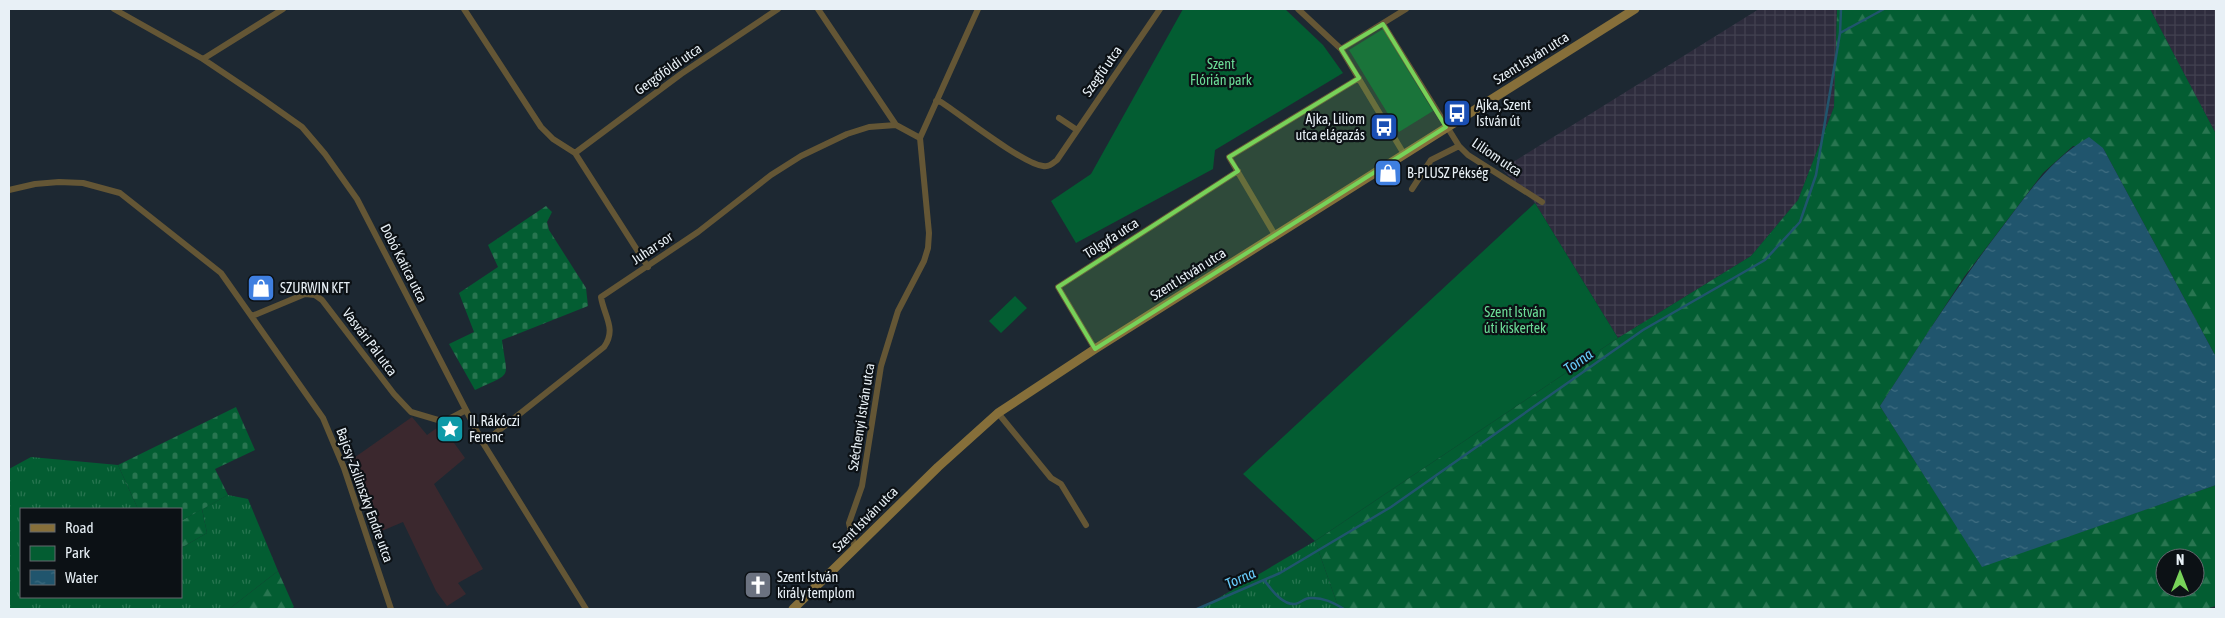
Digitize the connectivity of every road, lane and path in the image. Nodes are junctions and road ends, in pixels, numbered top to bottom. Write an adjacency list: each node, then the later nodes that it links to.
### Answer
1 (114, 9): 13 (street, Dobó Katica utca)
2 (283, 9): 13 (street)
3 (464, 9): 22 (street)
4 (778, 9): 22 (street, Gergőföldi utca)
5 (818, 9): 17 (street)
6 (978, 9): 15 (street, Széchenyi István utca)
7 (1160, 9): 19 (street, Szegfű utca)
8 (1298, 9): 12 (street)
9 (1406, 9): 11 (street)
10 (1635, 9): 18 (main road, Szent István utca)
11 (1382, 24): 12 (street); 18 (street, Liliom utca)
12 (1341, 49): 14 (street)
13 (202, 59): 32 (street, Dobó Katica utca)
14 (1359, 78): 23 (street); 24 (street)
15 (936, 101): 19 (street, Szegfű utca); 20 (street, Széchenyi István utca)
16 (1059, 118): 19 (street)
17 (896, 126): 20 (street); 29 (street, Juhar sor)
18 (1446, 127): 21 (street, Liliom utca); 23 (main road, Szent István utca)
19 (1077, 130)
20 (920, 138): 36 (street, Széchenyi István utca)
21 (1459, 146): 25 (street); 27 (street, Liliom utca)
22 (575, 152): 29 (street)
23 (1404, 154): 28 (main road, Szent István utca)
24 (1238, 170): 28 (street); 31 (street, Tölgyfa utca)
25 (1412, 189)
26 (9, 190): 30 (street, Bajcsy-Zsilinszky Endre utca)
27 (1542, 202)
28 (1275, 235): 31 (main road, Szent István utca)
29 (648, 267): 34 (street, Juhar sor)
30 (252, 316): 32 (street, Vasvári Pál utca); 37 (street, Bajcsy-Zsilinszky Endre utca)
31 (1095, 349): 33 (main road, Szent István utca)
32 (466, 410): 34 (street, Dobó Katica utca)
33 (998, 413): 35 (street); 36 (main road, Szent István utca)
34 (483, 443): 38 (street, Dobó Katica utca)
35 (1086, 525)
36 (855, 548): 39 (main road, Szent István utca)
37 (391, 609)
38 (586, 609)
39 (793, 609)

